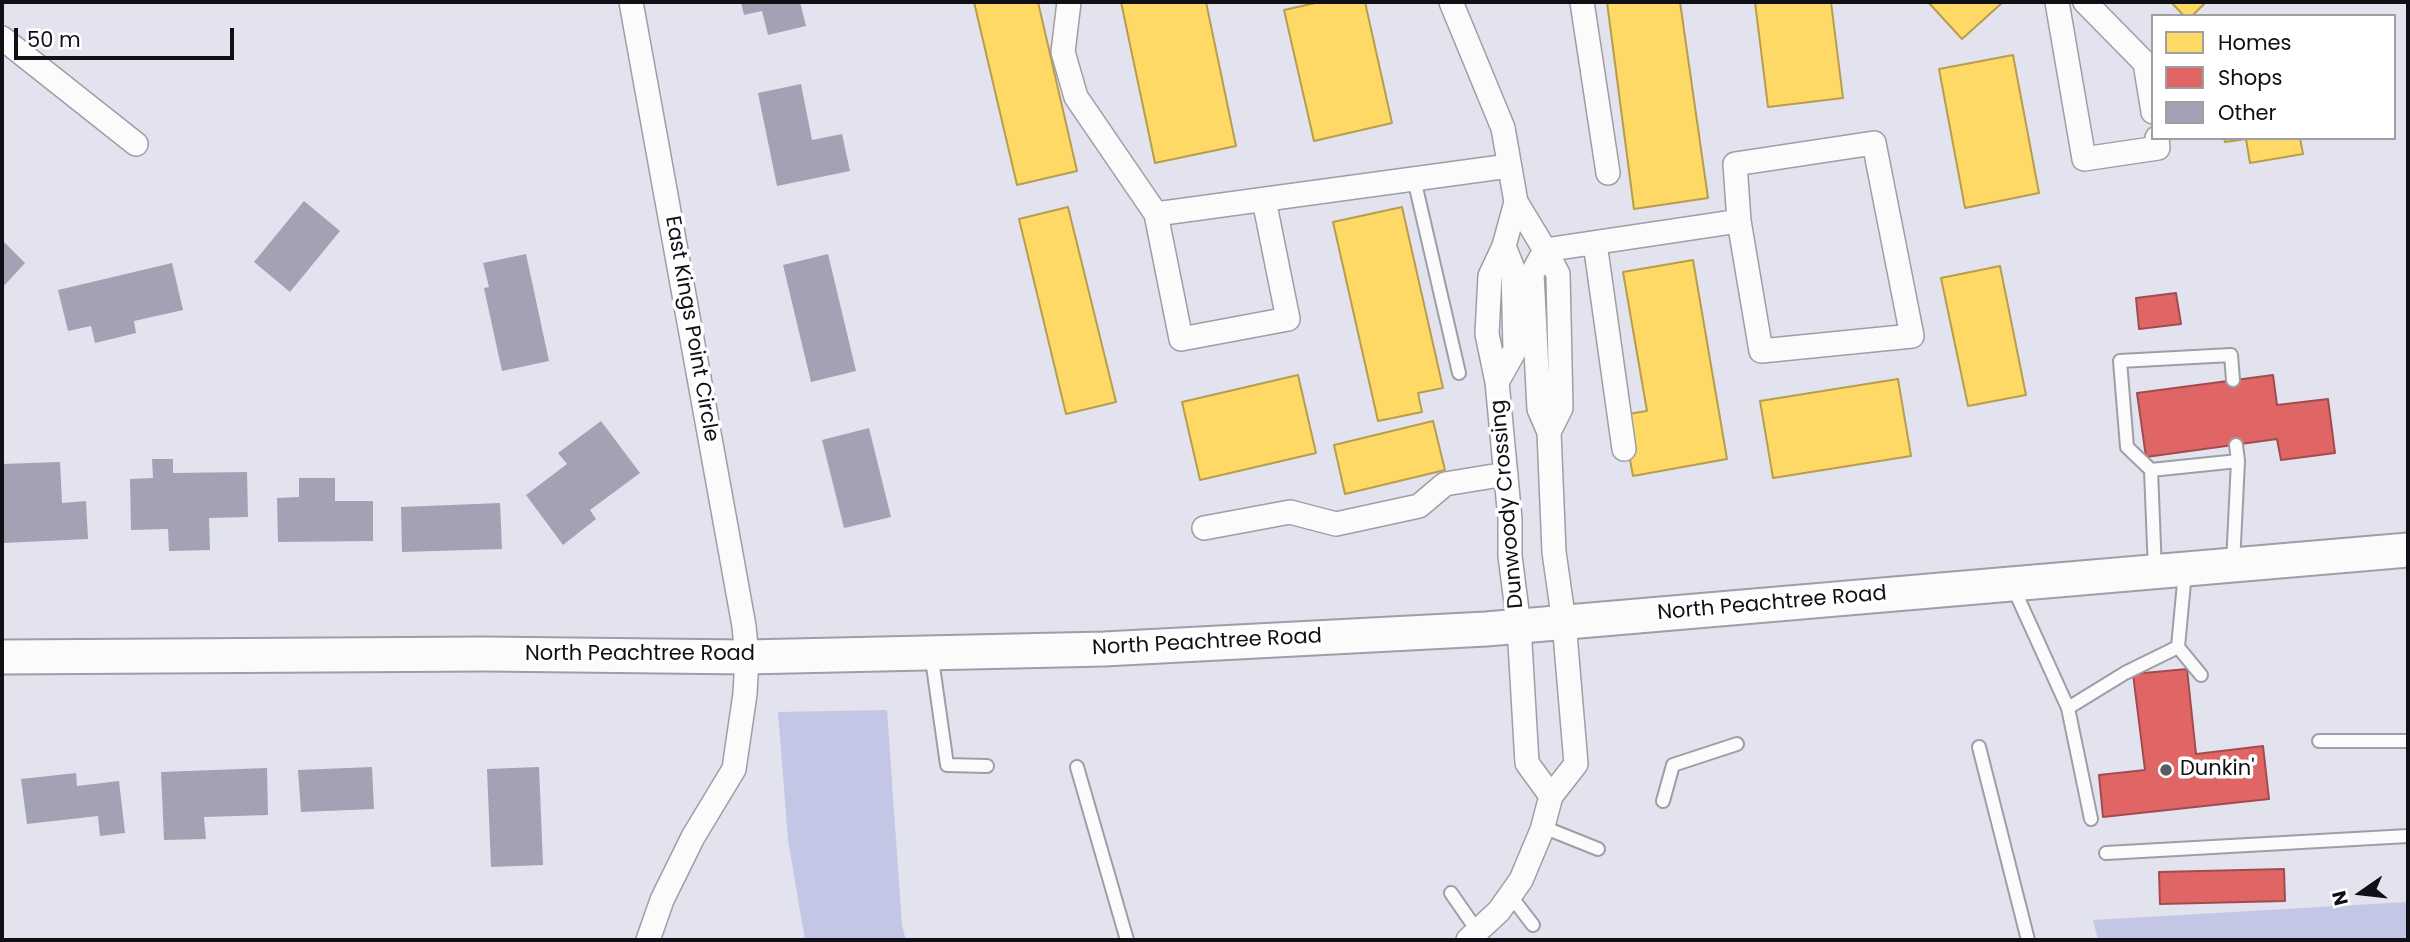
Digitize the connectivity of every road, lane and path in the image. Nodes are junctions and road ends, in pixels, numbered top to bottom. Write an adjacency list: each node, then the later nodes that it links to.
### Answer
1 (631, 2): 37 (street, East Kings Point Circle)
2 (1069, 2): 16 (street)
3 (1451, 2): 11 (street, Dunwoody Crossing)
4 (1582, 2): 12 (street)
5 (2057, 2): 9 (street)
6 (2085, 2): 8 (street)
7 (2, 38): 10 (street)
8 (2151, 100)
9 (2157, 140)
10 (136, 144)
11 (1510, 166): 13 (street); 15 (street, Dunwoody Crossing)
12 (1608, 173)
13 (1414, 179): 14 (street); 20 (lane)
14 (1264, 200): 16 (street); 16 (street)
15 (1516, 202): 19 (street, Dunwoody Crossing); 26 (street, Dunwoody Crossing)
16 (1156, 214)
17 (1740, 221): 17 (street); 18 (street)
18 (1595, 243): 19 (street); 23 (street)
19 (1545, 250): 32 (street, Dunwoody Crossing)
20 (1459, 373)
21 (2232, 380): 25 (lane)
22 (2236, 445): 24 (lane)
23 (1624, 449)
24 (2238, 461): 25 (lane); 29 (lane)
25 (2151, 470): 30 (lane)
26 (1506, 474): 27 (street); 33 (street, Dunwoody Crossing)
27 (1204, 528)
28 (2408, 550): 29 (street, North Peachtree Road)
29 (2233, 564): 30 (street, North Peachtree Road)
30 (2170, 570): 31 (street, North Peachtree Road); 34 (lane)
31 (2011, 583): 32 (street, North Peachtree Road); 39 (lane)
32 (1564, 622): 33 (street, North Peachtree Road); 46 (street, Dunwoody Crossing)
33 (1520, 626): 35 (street, North Peachtree Road); 46 (street, Dunwoody Crossing)
34 (2178, 647): 38 (lane); 39 (lane)
35 (931, 652): 37 (street, North Peachtree Road); 44 (lane)
36 (2, 657): 37 (street, North Peachtree Road)
37 (747, 657): 57 (street, East Kings Point Circle)
38 (2201, 675)
39 (2068, 708): 48 (lane)
40 (2319, 741): 41 (lane)
41 (2408, 741)
42 (1737, 744): 47 (lane)
43 (1979, 747): 59 (lane)
44 (987, 766)
45 (1077, 767): 58 (lane)
46 (1551, 796): 49 (street)
47 (1663, 801)
48 (2091, 819)
49 (1543, 827): 51 (lane); 54 (street)
50 (2408, 836): 52 (lane)
51 (1598, 849)
52 (2106, 853)
53 (1451, 894): 56 (lane)
54 (1510, 895): 55 (lane); 56 (street)
55 (1533, 925)
56 (1473, 936)
57 (648, 940)
58 (1127, 940)
59 (2028, 940)

